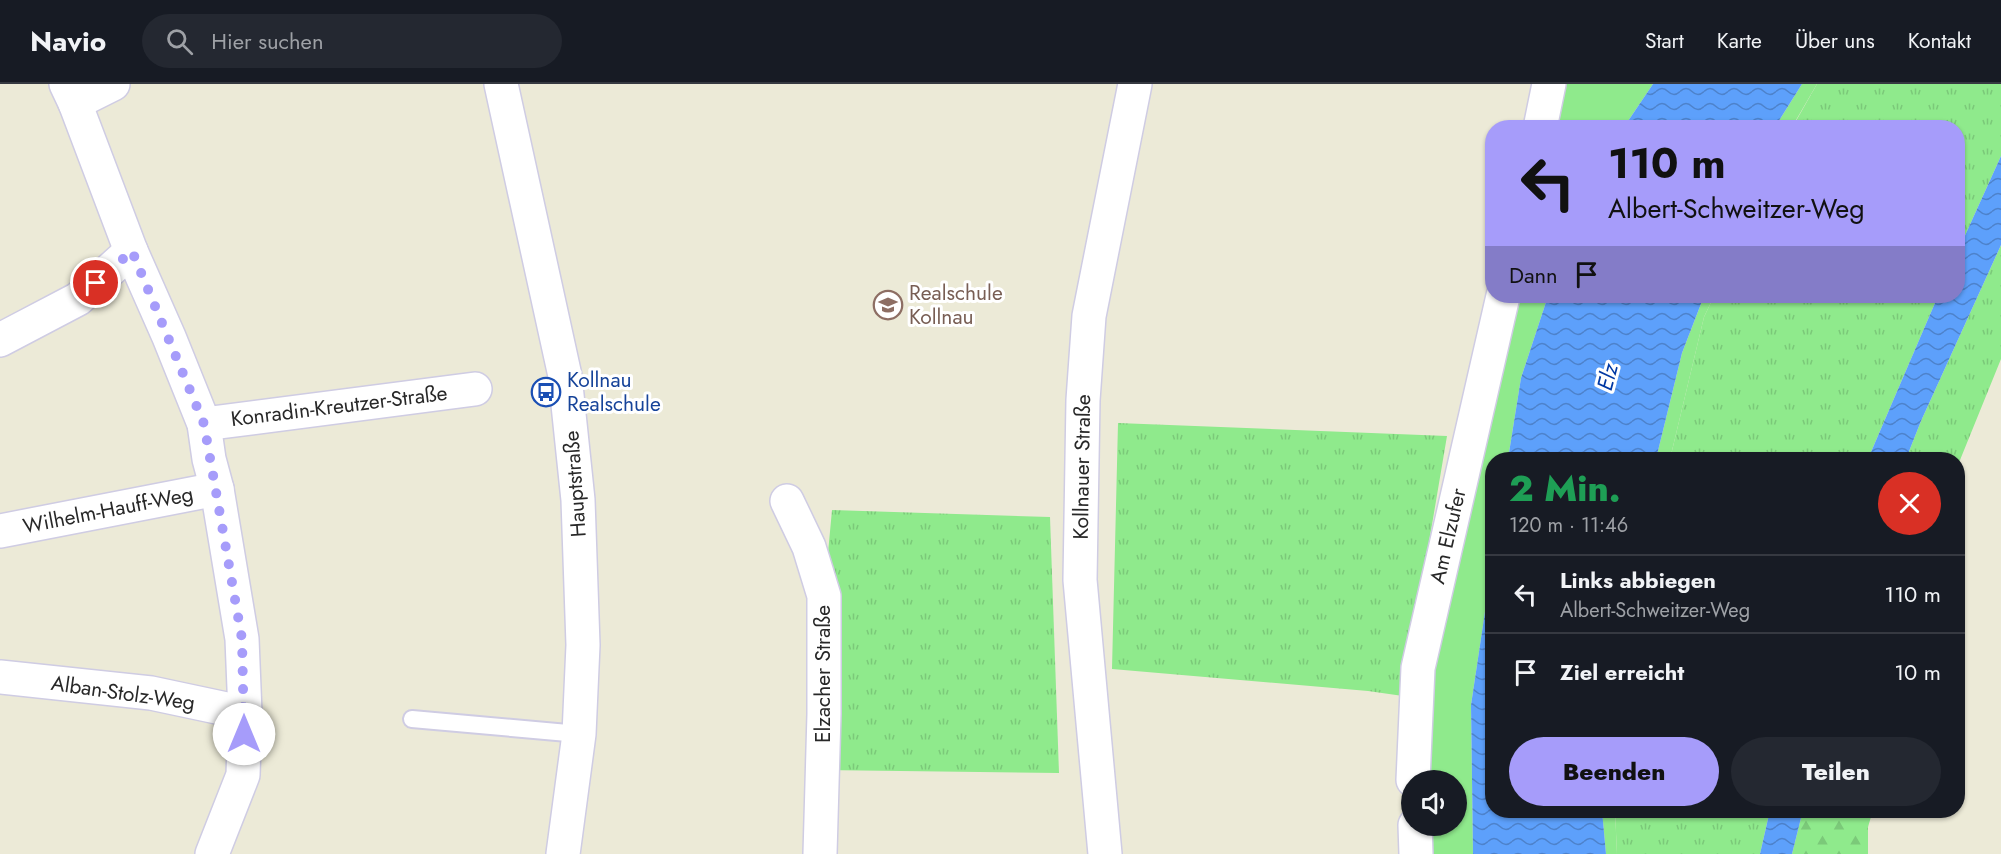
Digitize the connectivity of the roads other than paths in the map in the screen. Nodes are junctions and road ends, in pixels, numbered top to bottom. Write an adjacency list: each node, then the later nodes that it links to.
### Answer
1 (113, 84): 5 (street, Konradin-Kreutzer-Straße)
2 (501, 84): 18 (street, Hauptstraße)
3 (1135, 84): 24 (street, Kollnauer Straße)
4 (1551, 85): 6 (street)
5 (71, 94): 7 (street, Konradin-Kreutzer-Straße)
6 (1542, 120)
7 (132, 251): 9 (street); 11 (street, Konradin-Kreutzer-Straße)
8 (1501, 303): 19 (street, Am Elzufer)
9 (0, 340)
10 (475, 389): 11 (street, Konradin-Kreutzer-Straße)
11 (204, 424): 12 (street, Konradin-Kreutzer-Straße)
12 (217, 489): 14 (street, Wilhelm-Hauff-Weg); 16 (street, Konradin-Kreutzer-Straße)
13 (787, 501): 23 (street, Elzacher Straße)
14 (0, 531)
15 (0, 677): 16 (street, Alban-Stolz-Weg)
16 (244, 713): 21 (street, Konradin-Kreutzer-Straße)
17 (412, 718): 18 (lane)
18 (579, 734): 22 (street, Hauptstraße)
19 (1413, 770)
20 (1415, 836): 25 (street)
21 (212, 854)
22 (563, 854)
23 (820, 854)
24 (1105, 854)
25 (1416, 854)

